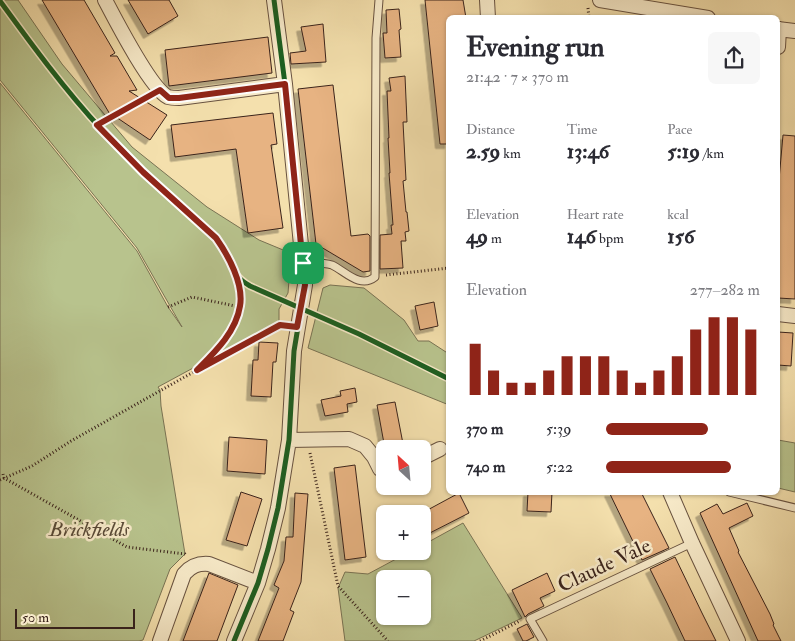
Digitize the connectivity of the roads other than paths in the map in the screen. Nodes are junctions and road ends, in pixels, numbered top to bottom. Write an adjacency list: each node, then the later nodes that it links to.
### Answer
1 (105, 0): 10 (street)
2 (274, 0): 10 (street)
3 (379, 0): 11 (lane)
4 (487, 0): 6 (street)
5 (600, 0): 7 (street)
6 (488, 15)
7 (690, 15)
8 (780, 29): 9 (street)
9 (795, 31)
10 (285, 84): 11 (street)
11 (303, 263): 14 (street)
12 (780, 314): 13 (street)
13 (795, 316)
14 (289, 440): 17 (street); 22 (street)
15 (440, 449): 16 (street)
16 (431, 454)
17 (376, 461)
18 (673, 495): 21 (street)
19 (741, 495): 20 (lane)
20 (795, 508)
21 (692, 543): 25 (lane, Claude Vale); 26 (street)
22 (258, 583): 23 (street); 24 (street)
23 (160, 641)
24 (234, 641)
25 (543, 641)
26 (738, 641)

